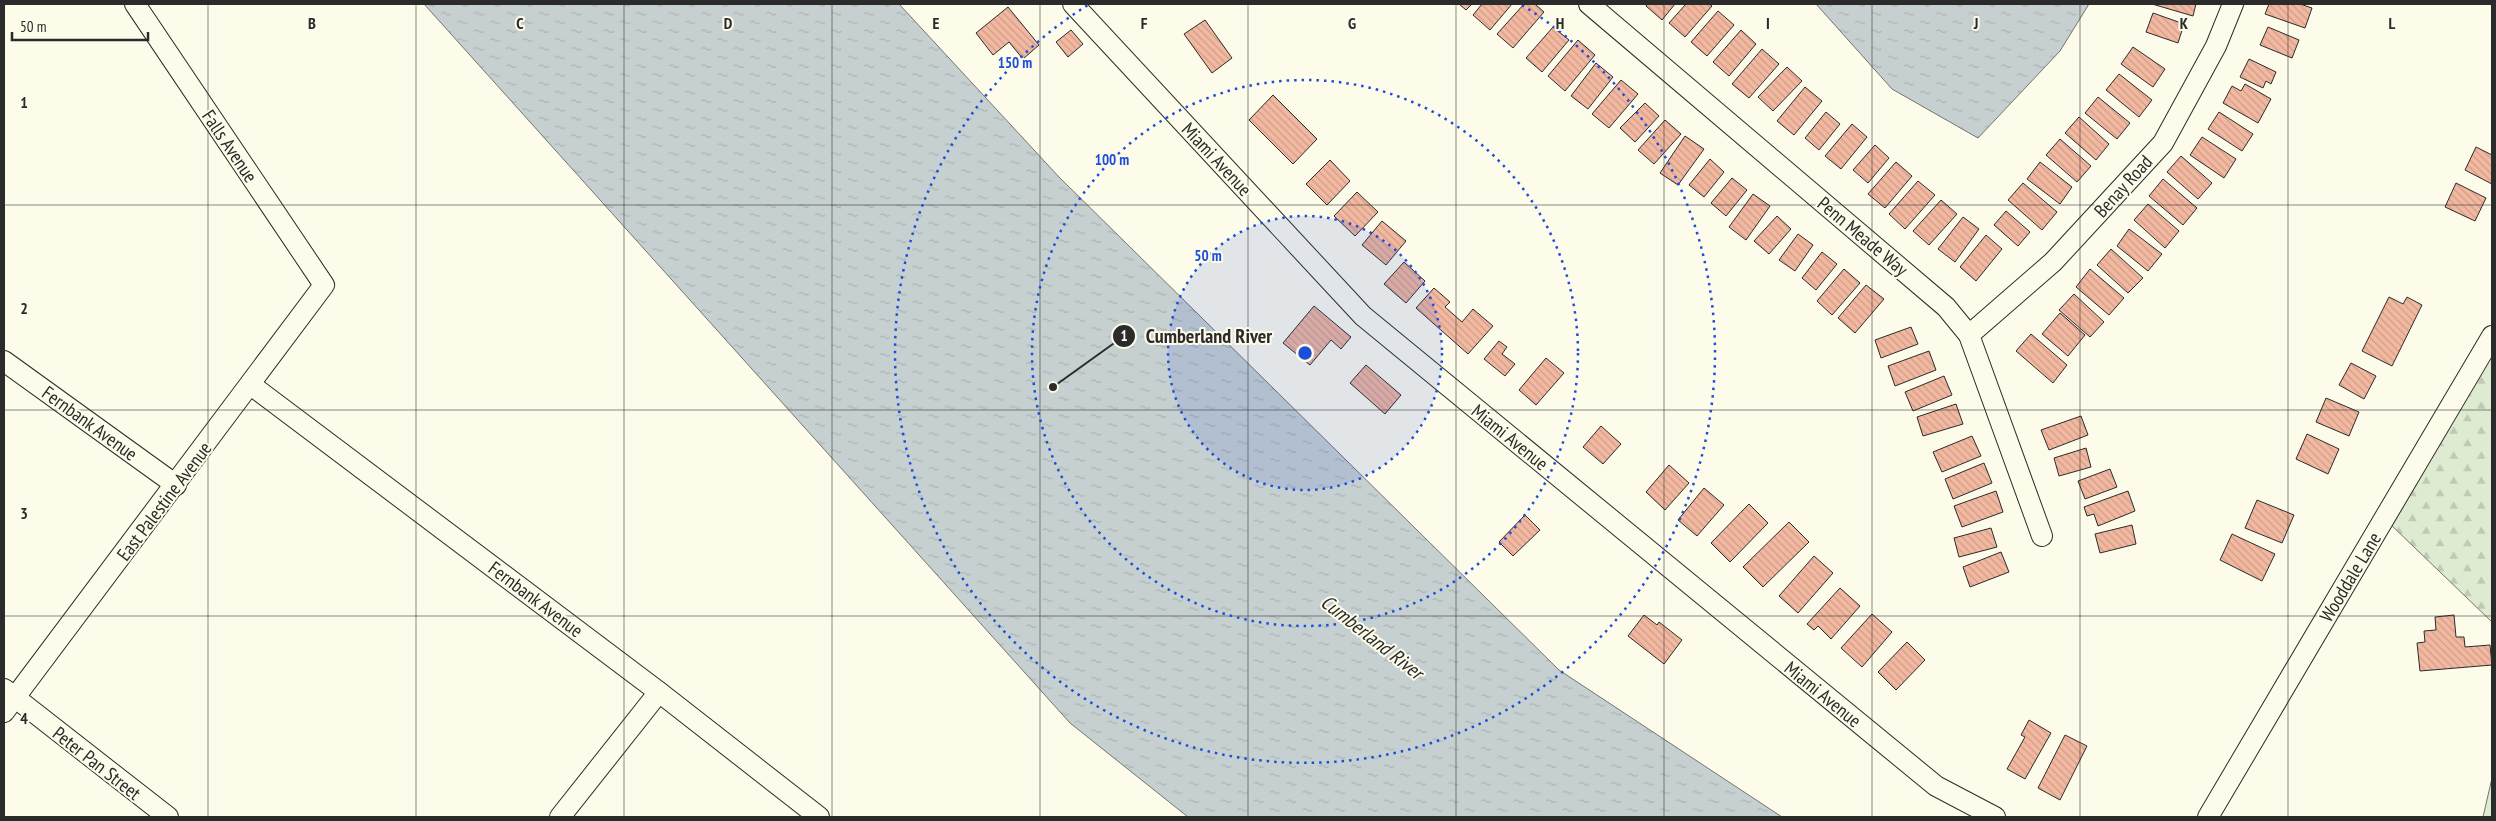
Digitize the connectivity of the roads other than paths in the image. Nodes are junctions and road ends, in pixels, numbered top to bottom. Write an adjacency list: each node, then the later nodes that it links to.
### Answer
1 (135, 4): 5 (street, Falls Avenue)
2 (1073, 4): 17 (street, Miami Avenue)
3 (1589, 4): 6 (street, Penn Meade Way)
4 (2233, 4): 6 (street, Benay Road)
5 (321, 288): 9 (street, East Palestine Avenue)
6 (1969, 335): 11 (street, Penn Meade Way)
7 (2492, 336): 18 (street, Wooddale Lane)
8 (4, 361): 10 (street, Fernbank Avenue)
9 (251, 385): 10 (street, East Palestine Avenue); 12 (street, Fernbank Avenue)
10 (176, 485): 13 (street, East Palestine Avenue)
11 (2042, 536)
12 (659, 692): 15 (street); 16 (street, Fernbank Avenue)
13 (7, 700): 14 (street, Peter Pan Street)
14 (168, 817)
15 (560, 817)
16 (819, 817)
17 (1995, 817)
18 (2208, 817)

